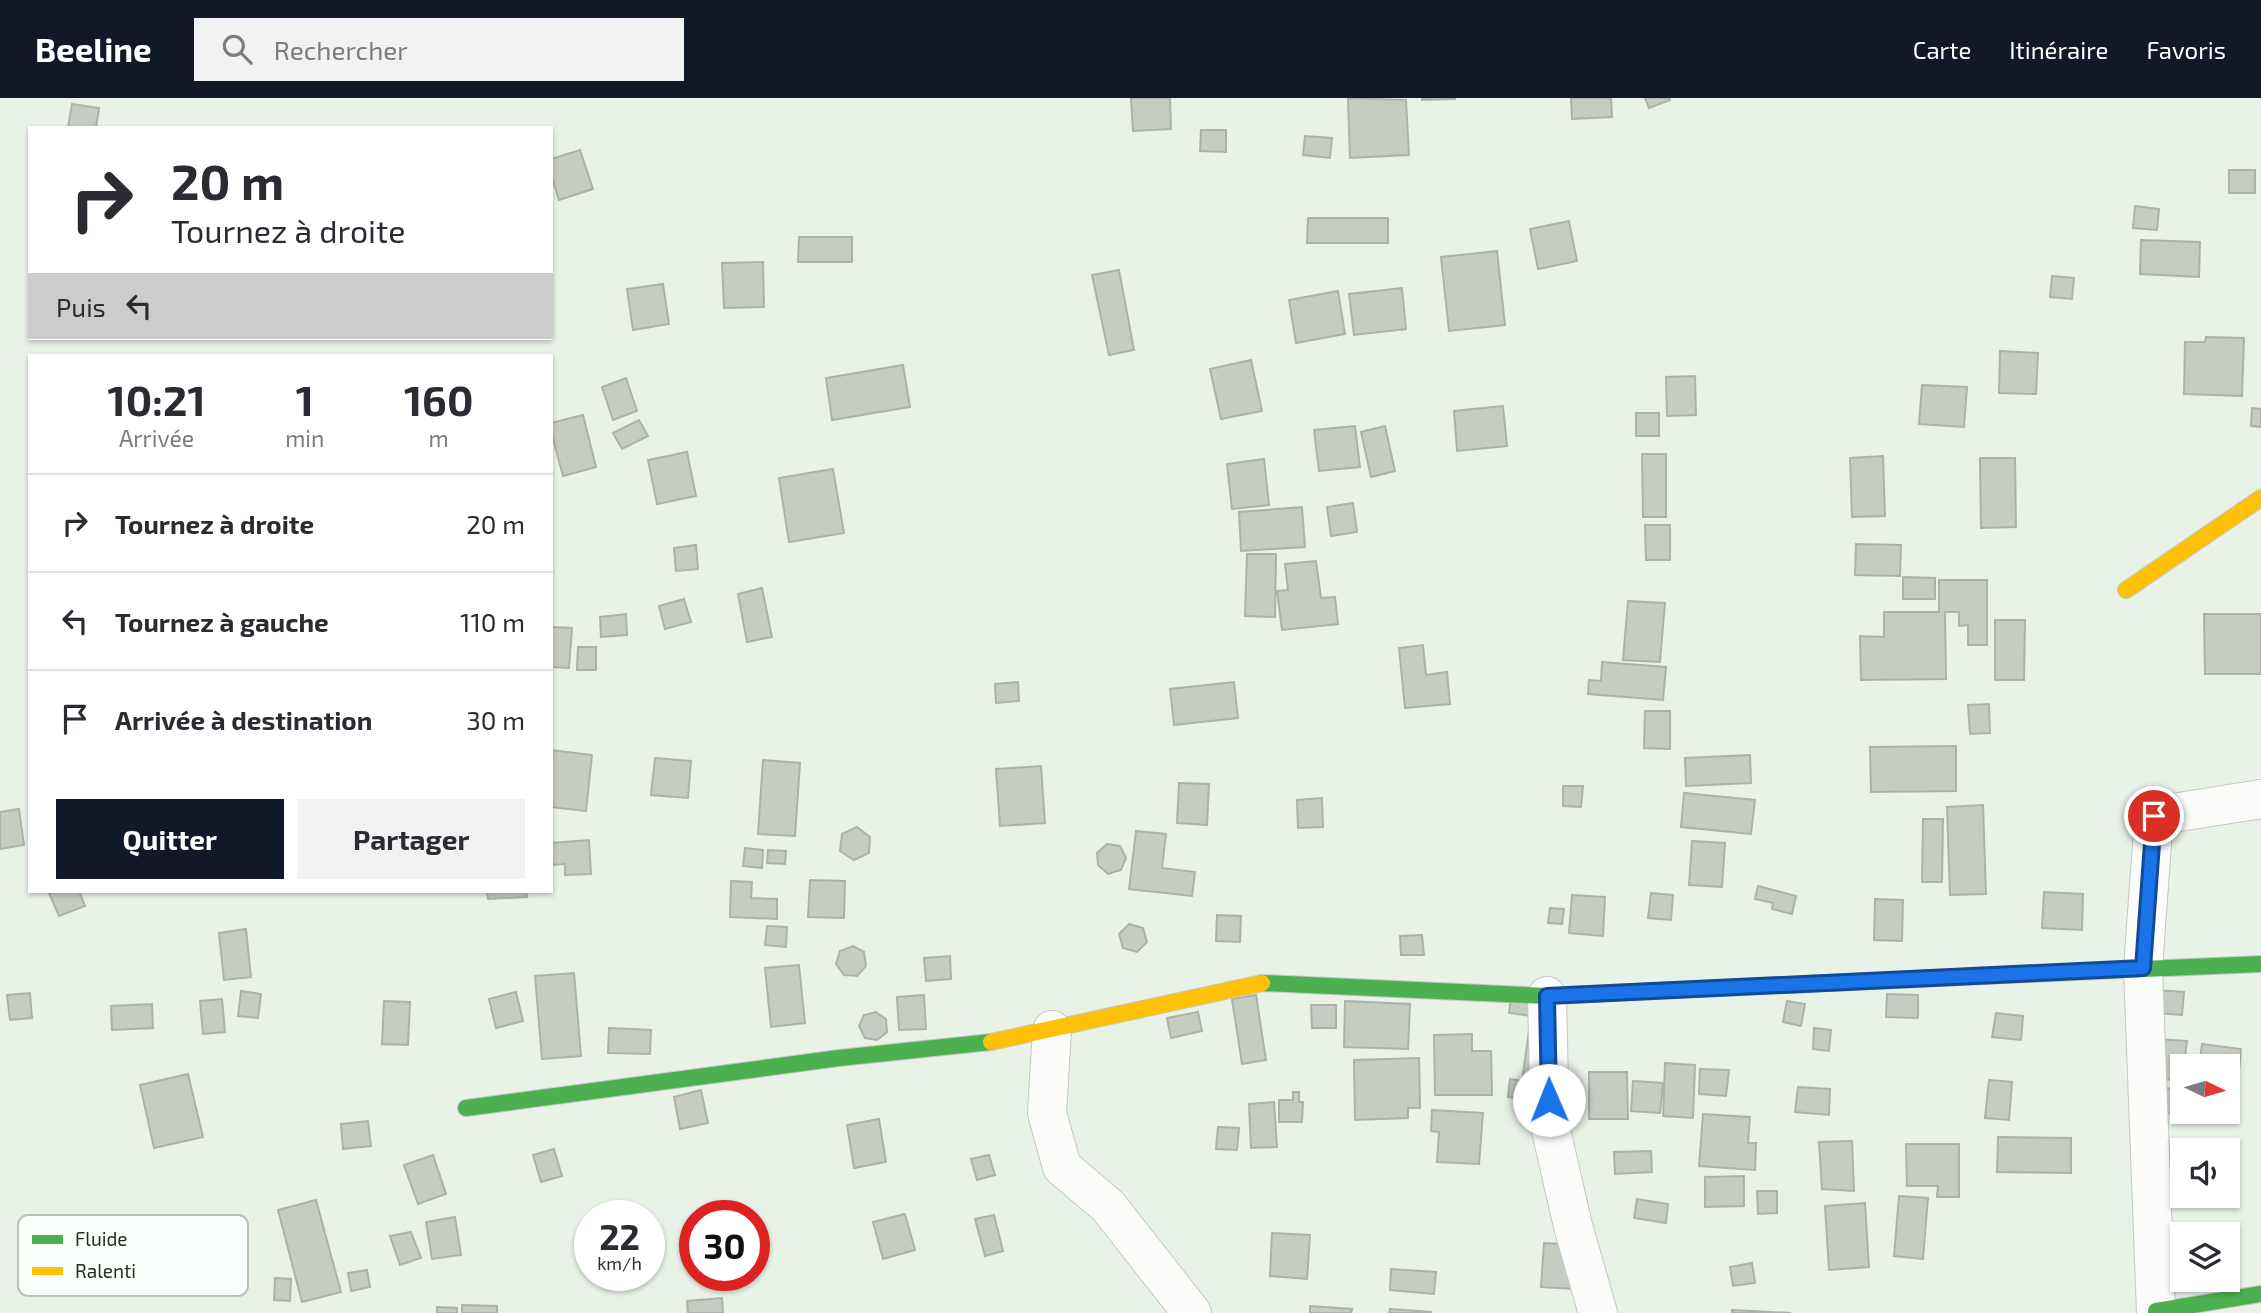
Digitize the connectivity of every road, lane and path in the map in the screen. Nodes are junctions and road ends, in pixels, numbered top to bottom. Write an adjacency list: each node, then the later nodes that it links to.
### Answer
1 (2261, 498): 2 (street)
2 (2126, 590)
3 (2261, 799): 5 (street)
4 (2261, 964): 5 (street)
5 (2143, 968): 6 (street); 10 (street)
6 (1547, 996): 7 (street); 12 (street)
7 (1052, 1030): 8 (street); 11 (street)
8 (467, 1108)
9 (2261, 1294): 10 (street)
10 (2156, 1312)
11 (1192, 1313)
12 (1598, 1313)

